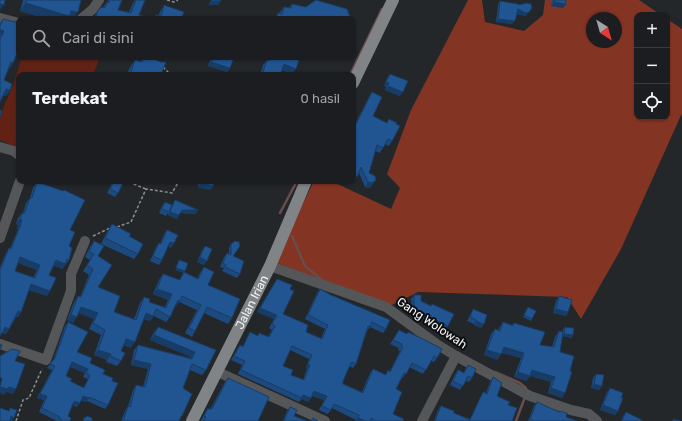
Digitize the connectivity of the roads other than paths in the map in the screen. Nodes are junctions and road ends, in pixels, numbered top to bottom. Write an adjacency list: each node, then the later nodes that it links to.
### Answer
1 (99, 0): 3 (street)
2 (394, 0): 6 (main road)
3 (85, 16)
4 (0, 18): 5 (street)
5 (16, 22)
6 (356, 77)
7 (0, 147): 8 (street)
8 (16, 153)
9 (19, 184): 11 (street)
10 (305, 184): 13 (main road, Jalan Irian)
11 (0, 238)
12 (85, 241): 14 (street)
13 (270, 266): 15 (street, Gang Wolowah); 16 (main road, Jalan Irian)
14 (0, 344)
15 (456, 356): 19 (street); 20 (street, Gang Wolowah)
16 (218, 372): 17 (main road, Jalan Irian); 18 (street)
17 (192, 421)
18 (325, 421)
19 (422, 421)
20 (597, 421)

